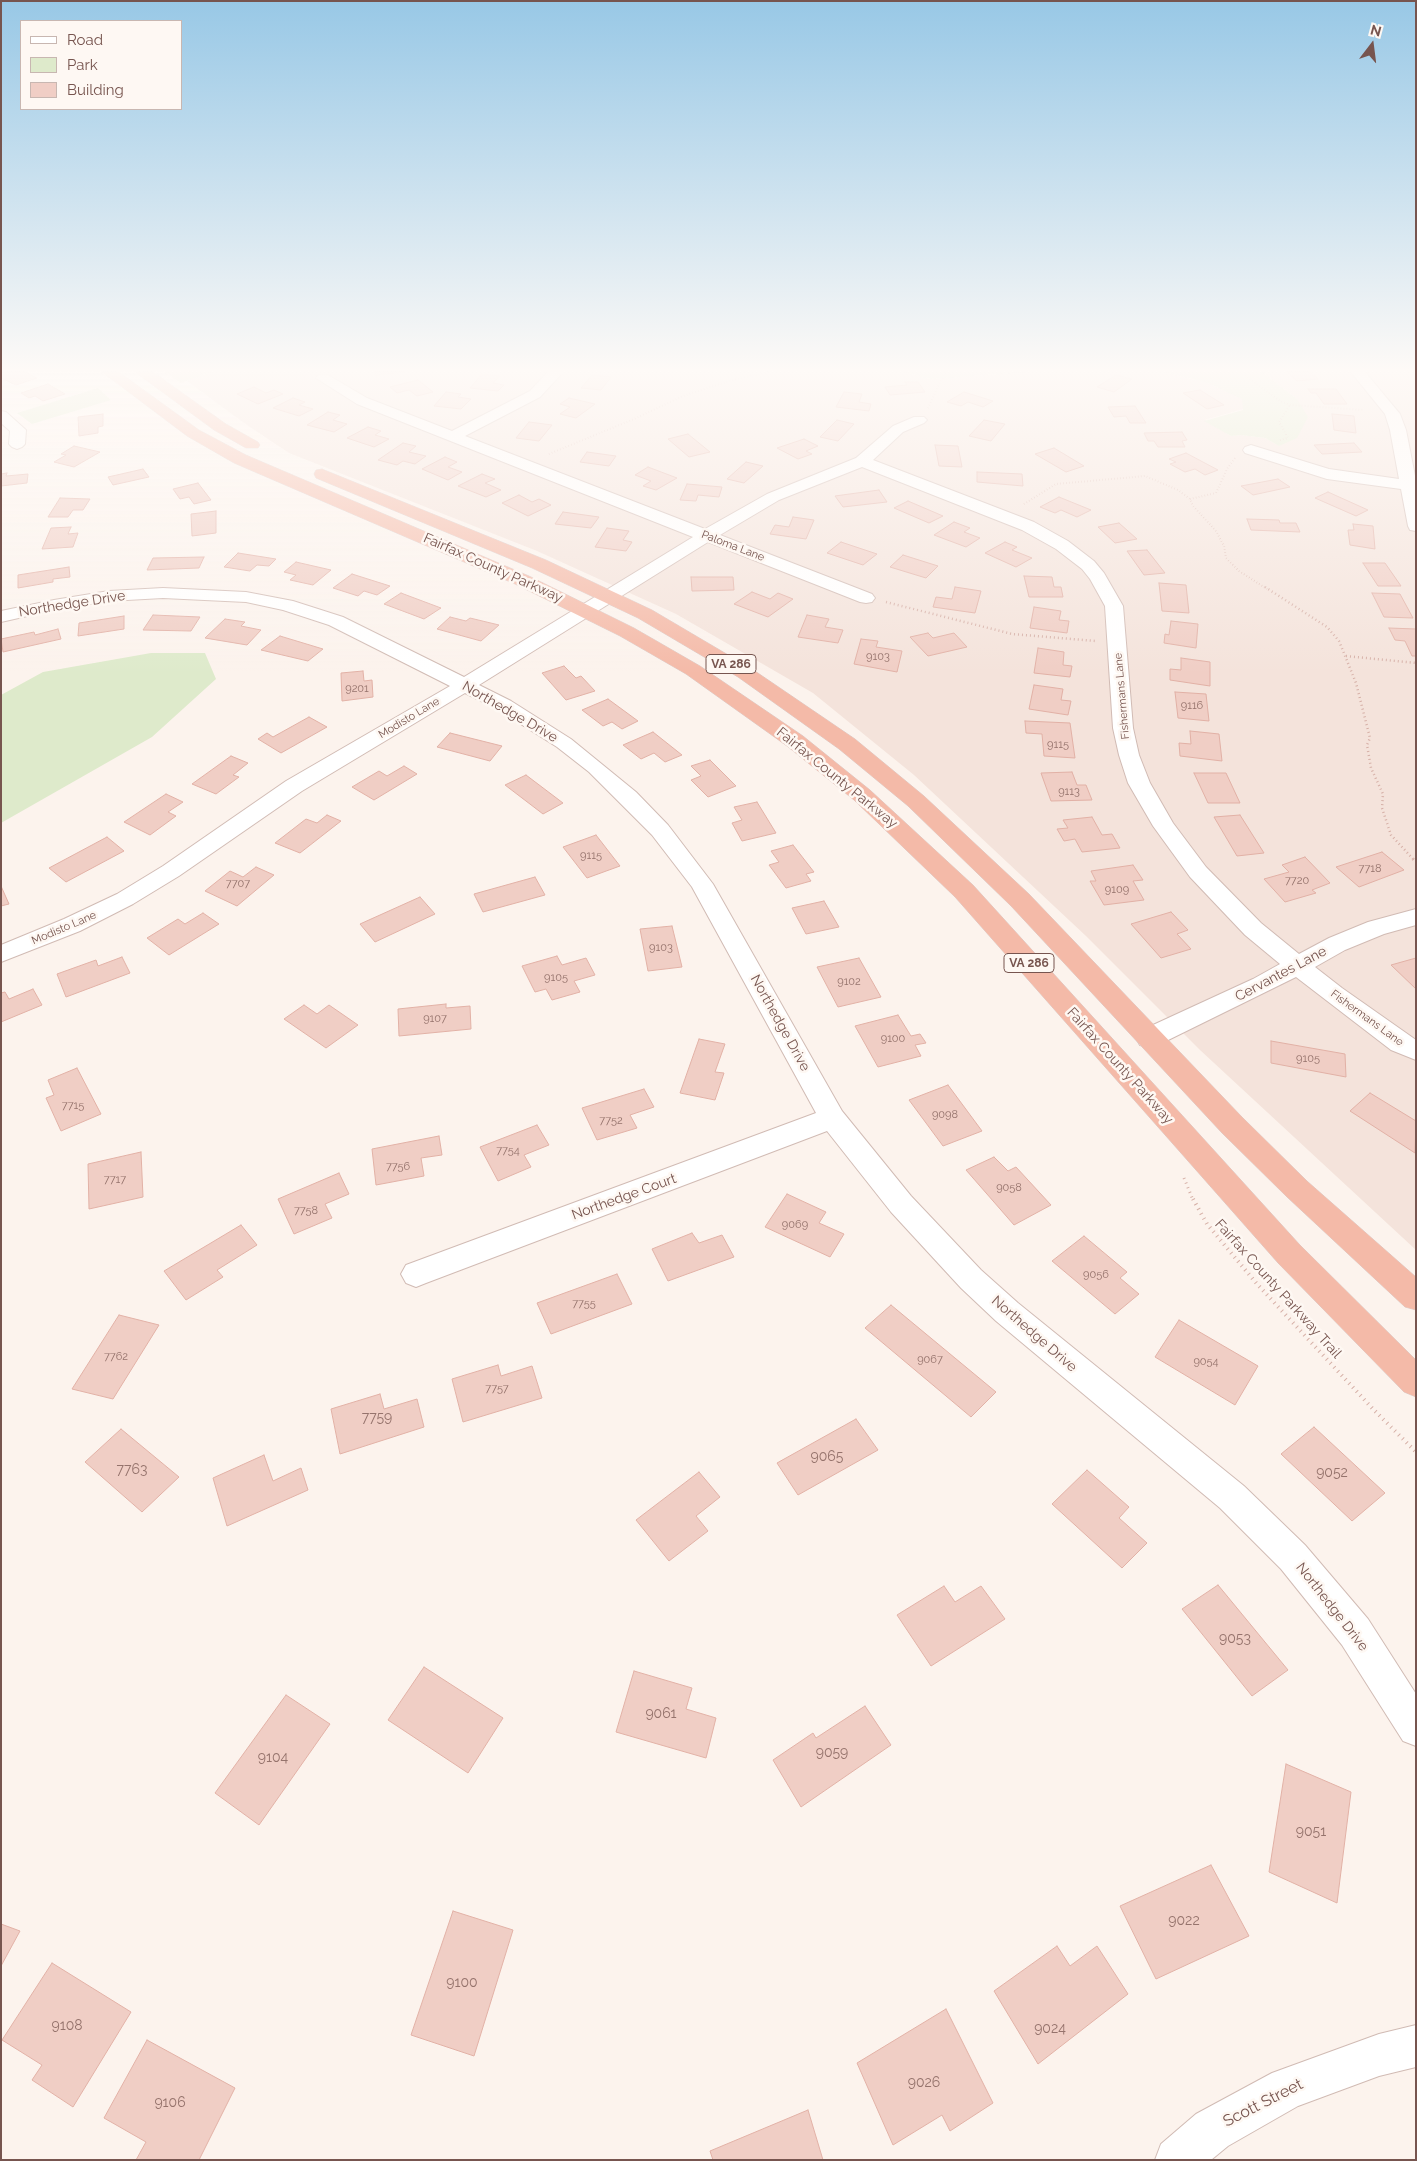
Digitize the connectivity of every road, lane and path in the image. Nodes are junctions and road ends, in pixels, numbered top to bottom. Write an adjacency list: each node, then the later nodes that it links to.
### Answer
1 (272, 473): 16 (highway, Fairfax County Parkway / VA 286)
2 (318, 473): 14 (highway, Fairfax County Parkway / VA 286)
3 (546, 473): 13 (street, Paloma Lane)
4 (832, 473): 13 (street, Modisto Lane)
5 (893, 473): 11 (street, Fishermans Lane)
6 (1226, 473): 10 (path)
7 (1323, 473): 9 (street)
8 (1409, 473): 9 (street)
9 (1412, 485): 12 (street)
10 (1190, 499): 11 (path); 19 (path)
11 (1004, 516): 18 (street, Fishermans Lane)
12 (1416, 526)
13 (707, 535): 14 (street, Modisto Lane); 15 (street, Paloma Lane)
14 (608, 596): 16 (street, Modisto Lane); 26 (highway, Fairfax County Parkway / VA 286)
15 (866, 598): 18 (path)
16 (586, 610): 21 (street, Modisto Lane); 32 (highway, Fairfax County Parkway / VA 286)
17 (1, 617): 21 (street, Northedge Drive)
18 (1118, 643): 25 (street, Fishermans Lane)
19 (1346, 656): 20 (path); 22 (path)
20 (1416, 663)
21 (466, 684): 24 (street, Modisto Lane); 28 (street, Northedge Drive)
22 (1416, 862)
23 (1416, 917): 25 (street, Cervantes Lane)
24 (1, 954)
25 (1298, 966): 26 (street, Cervantes Lane); 27 (street, Fishermans Lane)
26 (1149, 1038): 31 (highway, Fairfax County Parkway / VA 286)
27 (1416, 1051)
28 (832, 1118): 30 (street, Northedge Court); 34 (street, Northedge Drive)
29 (1182, 1172): 33 (path, Fairfax County Parkway Trail)
30 (416, 1274)
31 (1416, 1297)
32 (1416, 1382)
33 (1416, 1452)
34 (1416, 1728)
35 (1416, 2046): 36 (street, Scott Street)
36 (1178, 2160)

